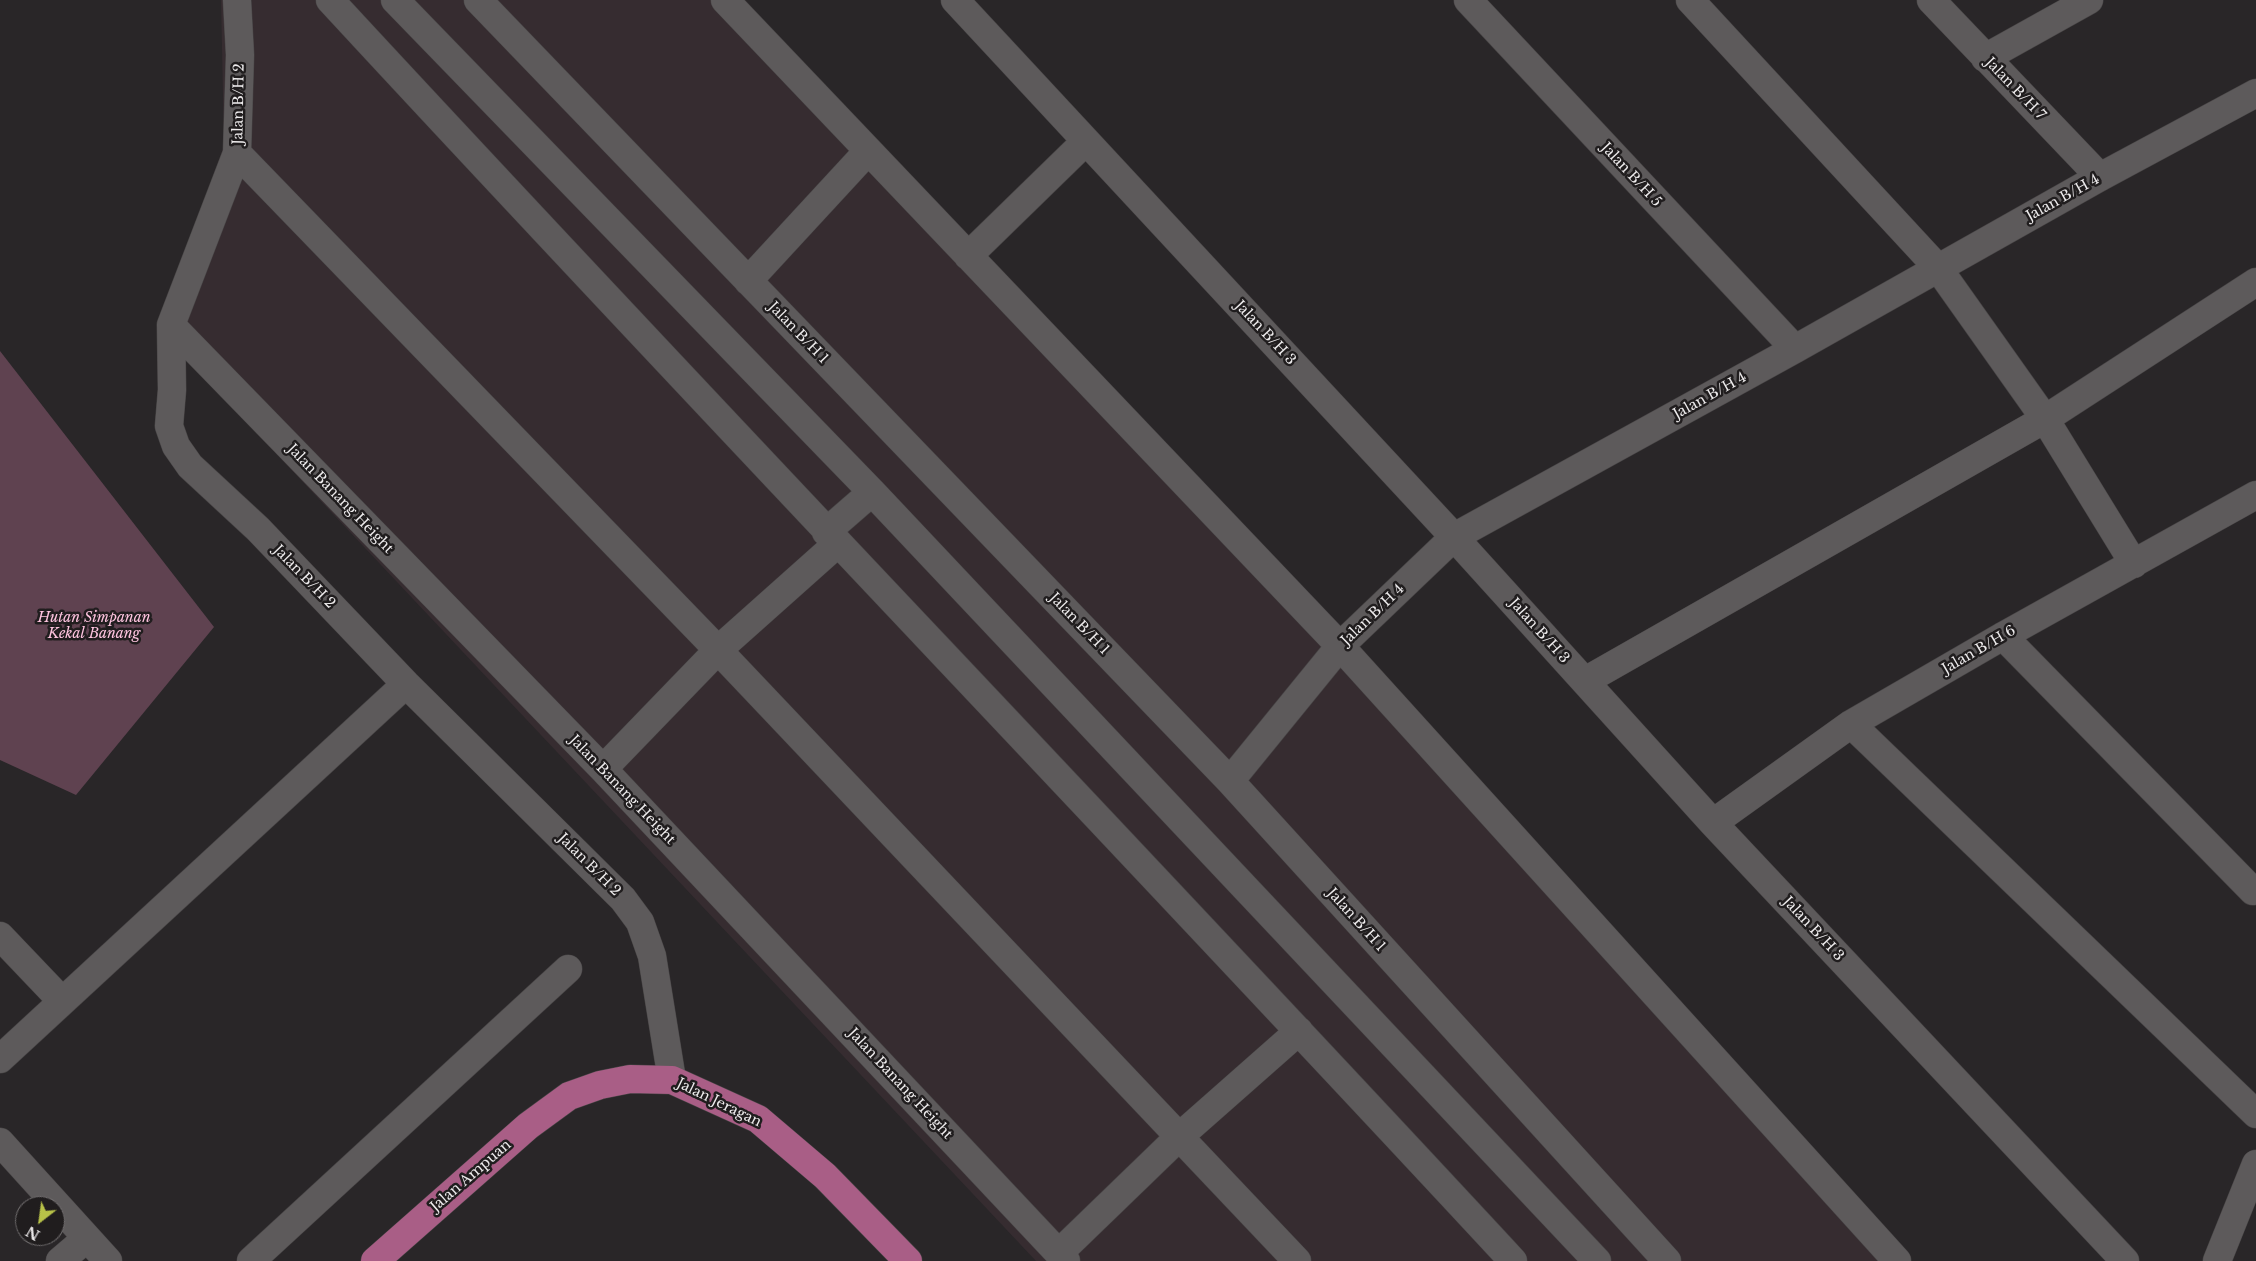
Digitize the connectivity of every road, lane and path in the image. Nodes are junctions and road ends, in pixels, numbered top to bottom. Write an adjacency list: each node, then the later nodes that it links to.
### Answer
1 (237, 0): 15 (street, Jalan B/H 2)
2 (330, 0): 27 (street)
3 (395, 0): 24 (street)
4 (478, 0): 19 (street, Jalan B/H 1)
5 (725, 0): 14 (street)
6 (955, 0): 13 (street, Jalan B/H 3)
7 (1468, 0): 22 (street, Jalan B/H 5)
8 (1690, 0): 18 (street)
9 (1931, 0): 11 (street, Jalan B/H 7)
10 (2089, 0): 11 (street)
11 (1986, 58): 16 (street, Jalan B/H 7)
12 (2256, 93): 16 (street, Jalan B/H 4)
13 (1086, 141): 17 (street); 26 (street, Jalan B/H 3)
14 (868, 150): 17 (street); 19 (street)
15 (237, 153): 21 (street, Jalan B/H 2); 31 (street)
16 (2100, 177): 18 (street, Jalan B/H 4)
17 (968, 256): 30 (street)
18 (1938, 268): 22 (street, Jalan B/H 4); 23 (street)
19 (748, 281): 36 (street, Jalan B/H 1)
20 (2256, 282): 23 (street)
21 (171, 325): 33 (street, Jalan B/H 2); 35 (street, Jalan Banang Height)
22 (1795, 349): 26 (street, Jalan B/H 4)
23 (2045, 419): 28 (street); 32 (street)
24 (872, 492): 27 (street); 59 (street)
25 (2256, 495): 28 (street, Jalan B/H 6)
26 (1454, 537): 30 (street, Jalan B/H 4); 32 (street, Jalan B/H 3)
27 (832, 538): 31 (street); 42 (street)
28 (2134, 564): 29 (street, Jalan B/H 6)
29 (2002, 636): 34 (street, Jalan B/H 6); 38 (street)
30 (1340, 646): 36 (street, Jalan B/H 4); 61 (street)
31 (718, 650): 35 (street); 47 (street)
32 (1585, 681): 37 (street, Jalan B/H 3)
33 (406, 684): 41 (street); 44 (street, Jalan B/H 2)
34 (1851, 724): 37 (street, Jalan B/H 6); 46 (street)
35 (603, 769): 51 (street, Jalan Banang Height)
36 (1230, 781): 60 (street, Jalan B/H 1)
37 (1713, 823): 62 (street, Jalan B/H 3)
38 (2253, 891)
39 (0, 936): 41 (street)
40 (568, 969): 54 (street)
41 (62, 1001): 43 (street)
42 (1299, 1031): 47 (street); 58 (street)
43 (0, 1059)
44 (672, 1080): 45 (main road, Jalan Jeragan); 56 (main road, Jalan Jeragan)
45 (569, 1096): 55 (main road, Jalan Ampuan)
46 (2256, 1114)
47 (1180, 1136): 51 (street); 57 (street)
48 (0, 1142): 50 (street)
49 (2256, 1164): 63 (street)
50 (87, 1238): 52 (street); 53 (street)
51 (1062, 1257)
52 (60, 1261)
53 (108, 1261)
54 (251, 1261)
55 (375, 1261)
56 (908, 1261)
57 (1297, 1261)
58 (1513, 1261)
59 (1597, 1261)
60 (1667, 1261)
61 (1896, 1261)
62 (2125, 1261)
63 (2217, 1261)

